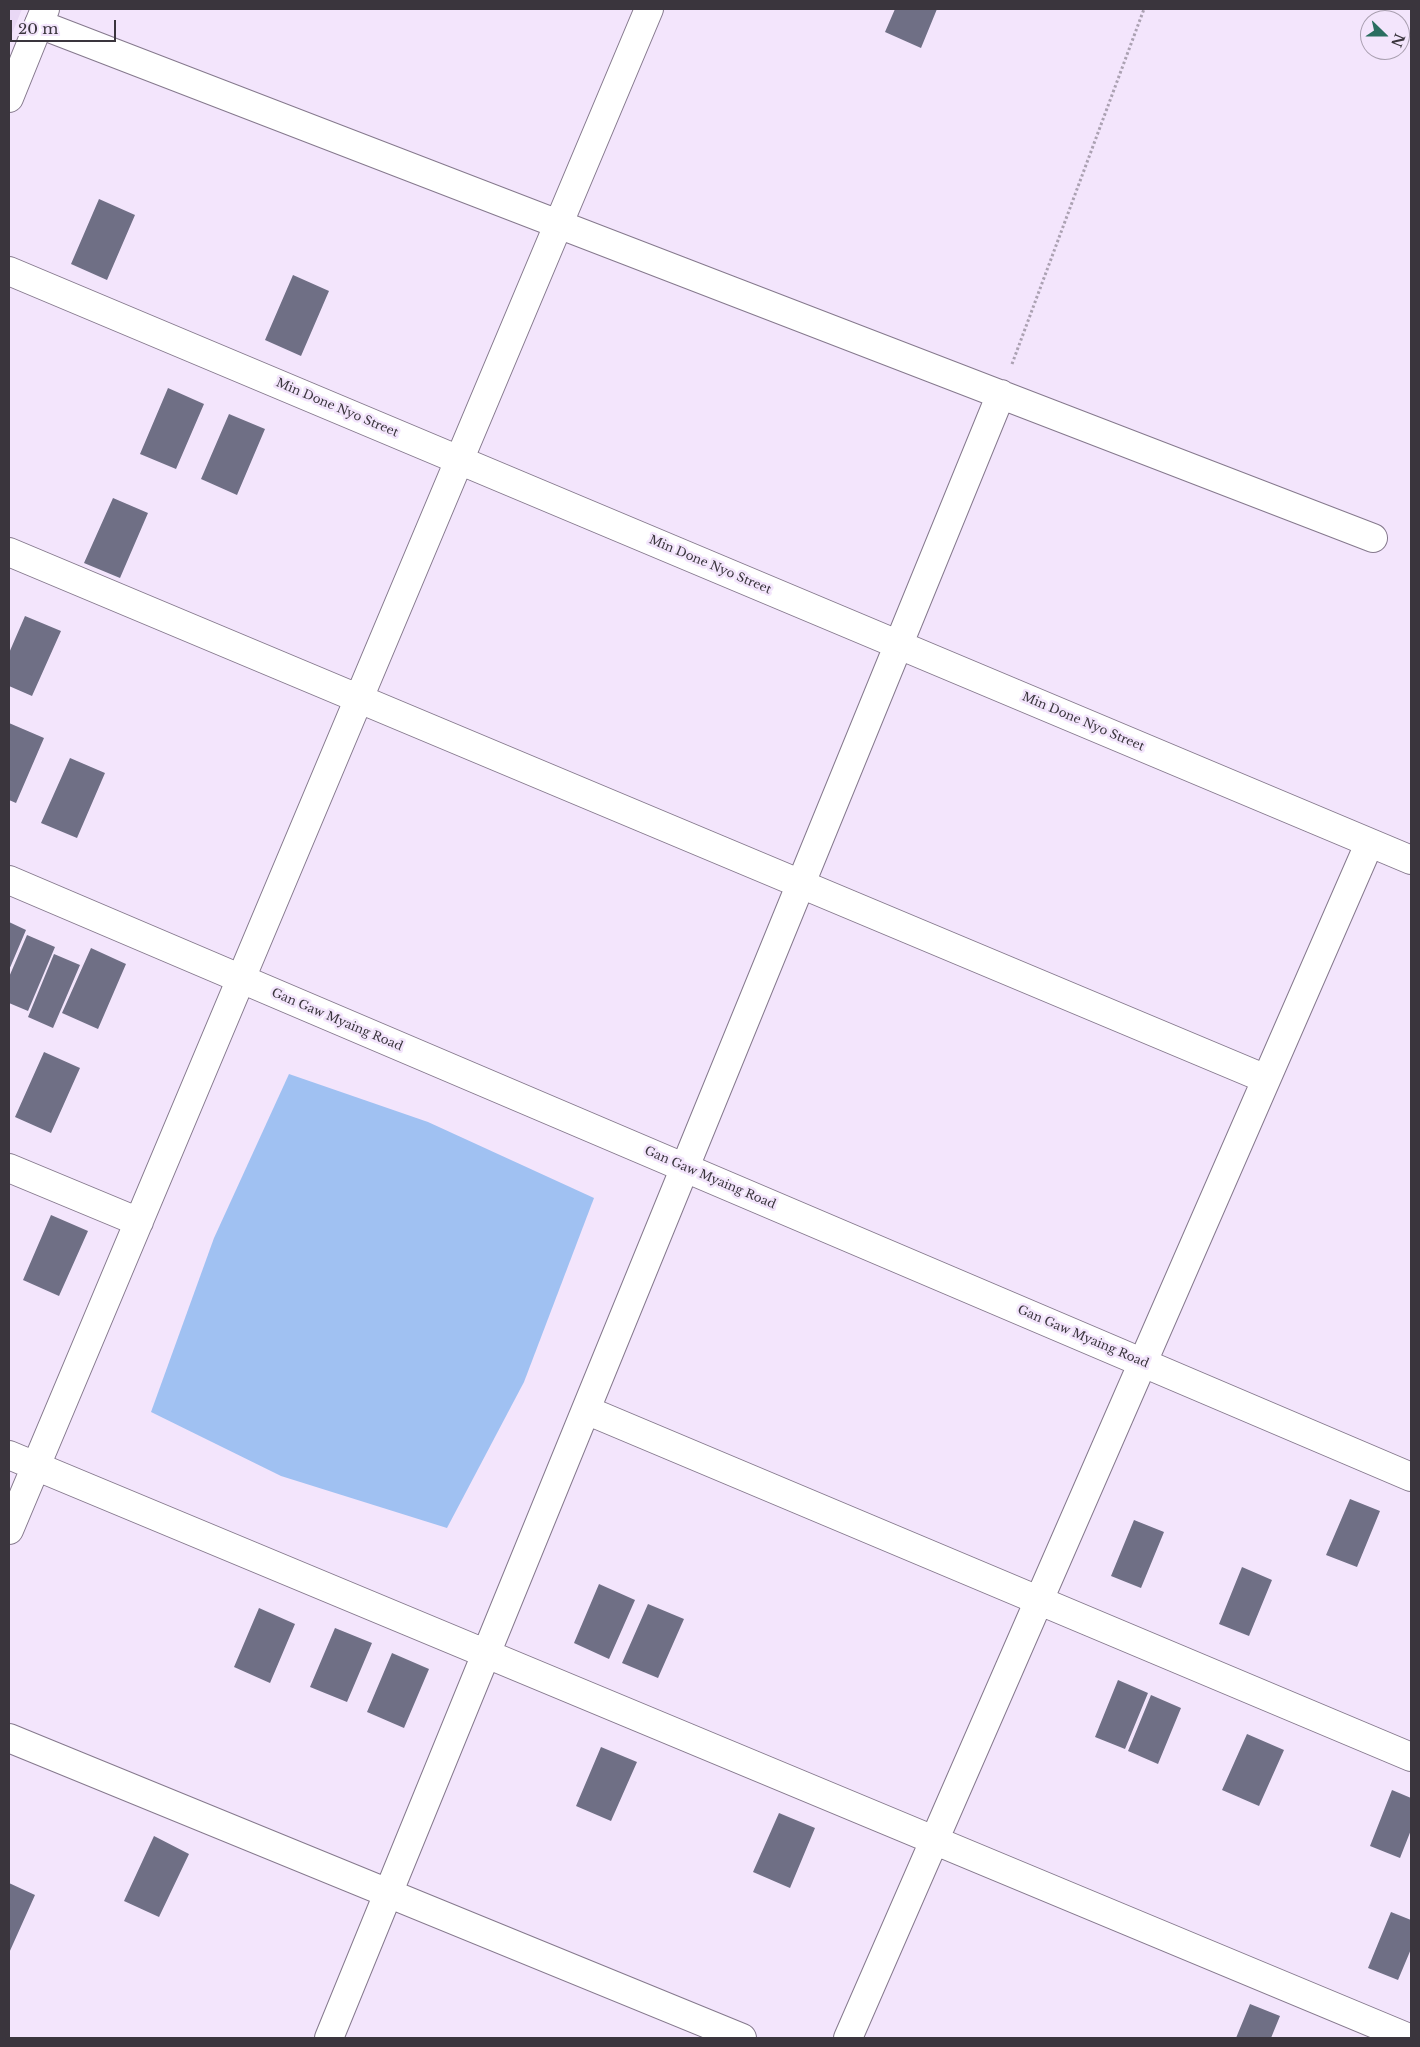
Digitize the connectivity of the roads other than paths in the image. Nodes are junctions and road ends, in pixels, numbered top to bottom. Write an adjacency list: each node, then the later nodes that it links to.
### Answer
1 (649, 9): 4 (street)
2 (42, 16): 3 (street); 4 (street)
3 (9, 98)
4 (559, 224): 6 (street); 7 (street)
5 (9, 271): 7 (street, Min Done Nyo Street)
6 (1001, 394): 8 (street); 10 (street)
7 (460, 459): 10 (street, Min Done Nyo Street); 11 (street)
8 (1373, 538)
9 (9, 552): 11 (street)
10 (899, 644): 12 (street, Min Done Nyo Street); 15 (street)
11 (359, 698): 15 (street); 16 (street)
12 (1369, 844): 13 (street, Min Done Nyo Street); 17 (street)
13 (1411, 860)
14 (9, 880): 16 (street, Gan Gaw Myaing Road)
15 (801, 884): 17 (street); 19 (street)
16 (241, 979): 19 (street, Gan Gaw Myaing Road); 20 (street)
17 (1266, 1079): 21 (street)
18 (9, 1168): 20 (street)
19 (685, 1168): 21 (street, Gan Gaw Myaing Road); 22 (street)
20 (139, 1222): 24 (street)
21 (1143, 1362): 25 (street, Gan Gaw Myaing Road); 27 (street)
22 (586, 1410): 27 (street); 28 (street)
23 (9, 1455): 24 (street)
24 (36, 1466): 26 (street); 28 (street)
25 (1411, 1477)
26 (9, 1530)
27 (1038, 1602): 30 (street); 31 (street)
28 (486, 1654): 31 (street); 32 (street)
29 (9, 1738): 32 (street)
30 (1411, 1757)
31 (934, 1841): 35 (street); 36 (street)
32 (388, 1894): 33 (street); 34 (street)
33 (329, 2038)
34 (742, 2038)
35 (848, 2038)
36 (1408, 2038)

